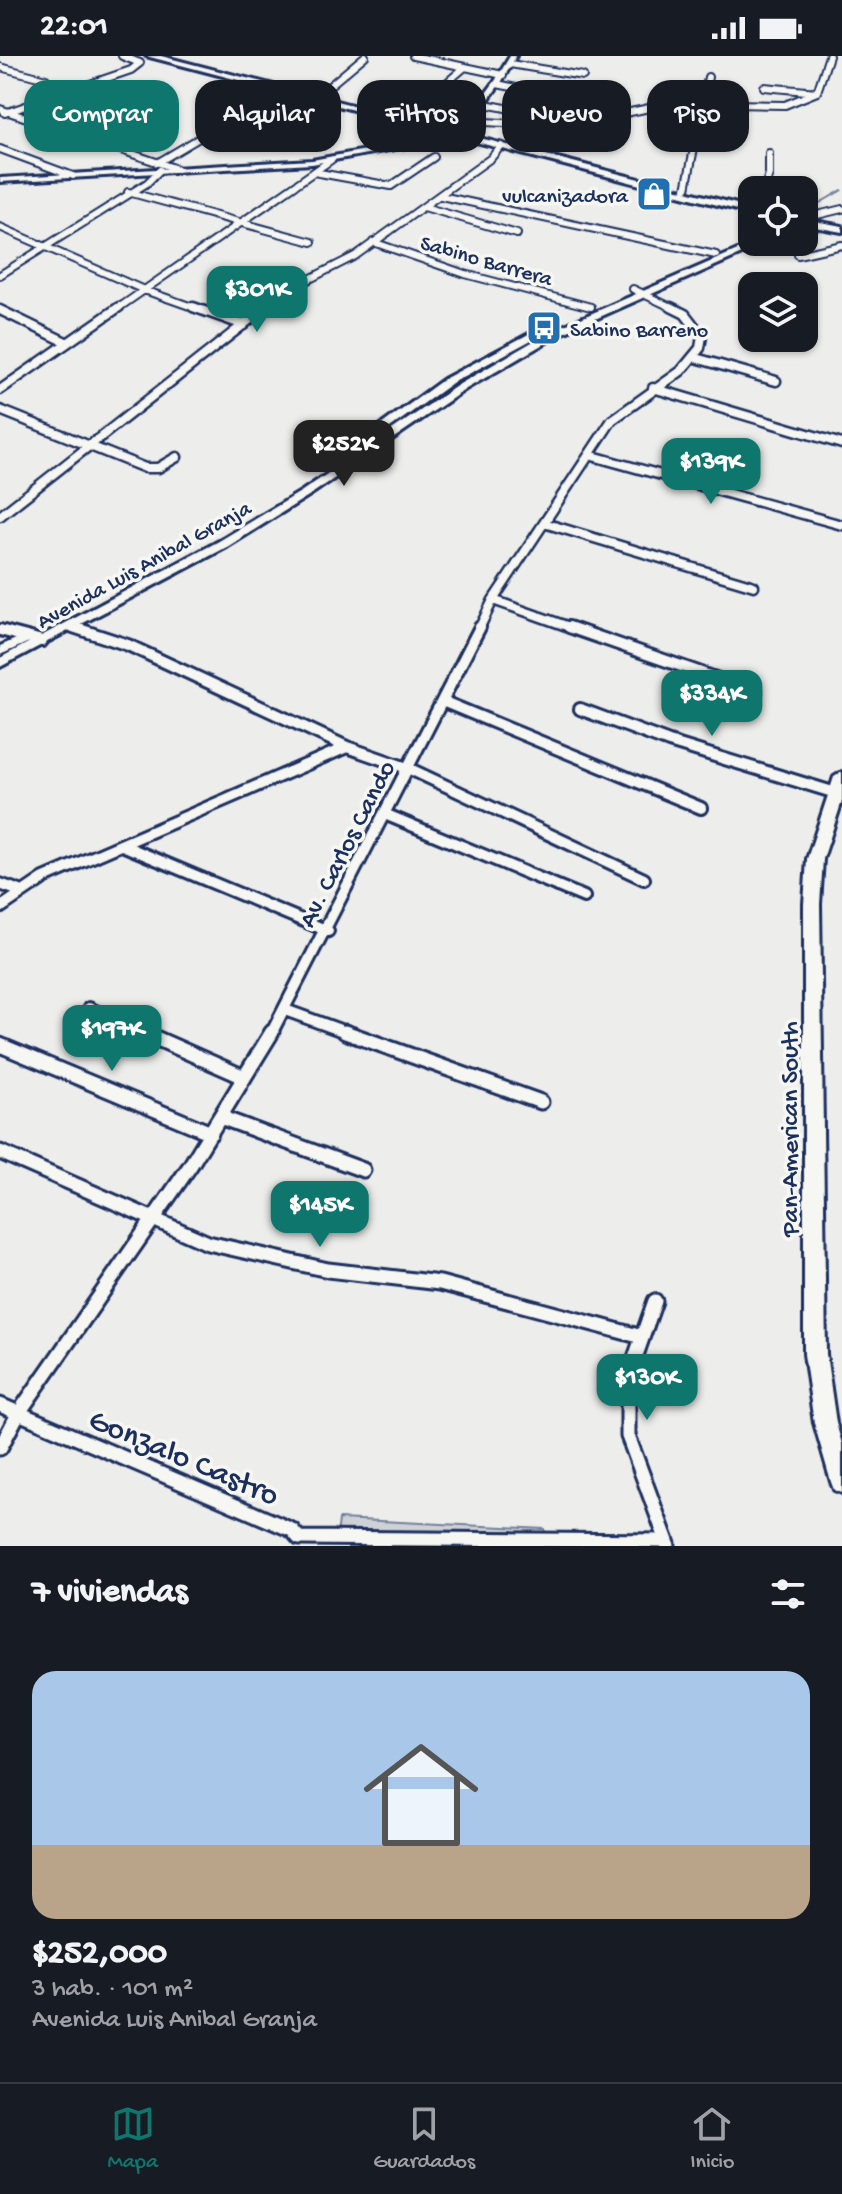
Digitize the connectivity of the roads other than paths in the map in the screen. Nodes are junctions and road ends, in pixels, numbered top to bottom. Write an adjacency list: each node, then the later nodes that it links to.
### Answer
1 (122, 56): 26 (street)
2 (150, 56): 24 (highway)
3 (173, 56): 14 (highway)
4 (365, 56): 15 (street)
5 (413, 56): 9 (street)
6 (829, 56): 21 (street)
7 (512, 60): 10 (street); 11 (street)
8 (0, 67): 13 (street)
9 (465, 67): 10 (street); 16 (street)
10 (503, 75): 18 (street)
11 (583, 76)
12 (708, 77): 17 (street)
13 (46, 79)
14 (269, 80)
15 (336, 80)
16 (450, 80)
17 (707, 80)
18 (497, 84): 19 (street); 22 (street)
19 (502, 85)
20 (764, 87): 21 (street)
21 (817, 92): 23 (street)
22 (486, 96)
23 (749, 104)
24 (357, 105)
25 (647, 107): 28 (street)
26 (2, 112): 27 (street)
27 (24, 119)
28 (486, 127)
29 (486, 136): 45 (highway)
30 (486, 140): 32 (highway)
31 (195, 143): 40 (street)
32 (501, 146): 47 (street); 49 (highway)
33 (0, 149): 42 (street)
34 (121, 152): 40 (street)
35 (362, 152): 39 (street)
36 (693, 152): 45 (street)
37 (769, 153): 43 (street)
38 (434, 157): 41 (street)
39 (331, 160): 40 (street); 41 (street)
40 (159, 166): 42 (street); 46 (street)
41 (314, 172): 54 (street)
42 (73, 176): 44 (street)
43 (768, 176)
44 (0, 180)
45 (686, 189): 48 (highway)
46 (128, 192): 54 (street); 62 (street)
47 (441, 196): 50 (street); 65 (street)
48 (738, 204)
49 (738, 205)
50 (424, 207): 57 (street); 59 (street)
51 (842, 209): 52 (street)
52 (818, 217)
53 (818, 222): 55 (highway)
54 (240, 224): 58 (street); 67 (street)
55 (842, 226)
56 (0, 227): 62 (street)
57 (517, 234)
58 (312, 242)
59 (373, 242): 69 (street, Sabino Barrera); 71 (street)
60 (842, 245): 63 (street)
61 (738, 246): 65 (main road, Avenida Luis Anibal Granja)
62 (44, 248): 66 (street); 67 (street)
63 (818, 250)
64 (738, 252): 68 (main road, Avenida Luis Anibal Granja)
65 (716, 255): 68 (main road, Avenida Luis Anibal Granja)
66 (0, 275)
67 (144, 290): 71 (street); 72 (street)
68 (639, 292): 69 (main road, Avenida Luis Anibal Granja); 73 (street); 87 (main road, Avenida Luis Anibal Granja)
69 (591, 307): 89 (main road, Avenida Luis Anibal Granja)
70 (0, 310): 72 (street)
71 (244, 325): 79 (street)
72 (66, 342): 76 (street)
73 (696, 358): 74 (street); 75 (street, Av. Carlos Cando)
74 (776, 381)
75 (653, 388): 78 (street); 80 (street, Av. Carlos Cando)
76 (0, 390)
77 (0, 410): 79 (street)
78 (842, 444)
79 (87, 446): 81 (street); 82 (street)
80 (589, 455): 83 (street, Av. Carlos Cando); 84 (street)
81 (177, 457)
82 (0, 516)
83 (544, 523): 85 (street); 86 (street, Av. Carlos Cando)
84 (842, 525)
85 (754, 586)
86 (493, 600): 92 (street); 93 (street, Av. Carlos Cando)
87 (71, 626): 89 (main road, Avenida Luis Anibal Granja); 95 (street)
88 (0, 630): 89 (street)
89 (22, 642): 90 (main road, Avenida Luis Anibal Granja); 91 (main road, Avenida Luis Anibal Granja)
90 (0, 651)
91 (0, 663)
92 (756, 692)
93 (442, 701): 96 (street, Av. Carlos Cando); 98 (street)
94 (580, 709): 97 (street)
95 (347, 747): 96 (street); 100 (street)
96 (410, 769): 99 (street, Av. Carlos Cando); 101 (street)
97 (839, 785): 122 (highway, Pan-American South)
98 (701, 808)
99 (387, 815): 104 (street); 106 (street, Av. Carlos Cando)
100 (122, 845): 103 (street); 106 (street)
101 (644, 879)
102 (0, 884): 103 (street)
103 (20, 891): 105 (street)
104 (584, 897)
105 (0, 908)
106 (328, 931): 108 (street, Av. Carlos Cando)
107 (89, 1008): 110 (street)
108 (285, 1010): 110 (street, Av. Carlos Cando); 111 (street)
109 (0, 1045): 113 (street)
110 (244, 1077): 112 (street, Av. Carlos Cando)
111 (541, 1102)
112 (220, 1117): 113 (street, Av. Carlos Cando); 115 (street)
113 (211, 1133): 116 (street, Av. Carlos Cando)
114 (0, 1152): 116 (street)
115 (363, 1170)
116 (150, 1220): 118 (street); 120 (street, Av. Carlos Cando)
117 (655, 1301): 118 (street)
118 (642, 1337): 124 (street)
119 (0, 1405): 120 (street, Gonzalo Castro)
120 (18, 1414): 121 (street, Av. Carlos Cando); 123 (street, Gonzalo Castro)
121 (0, 1448)
122 (842, 1482)
123 (302, 1542): 124 (street, Gonzalo Castro)
124 (668, 1543)

